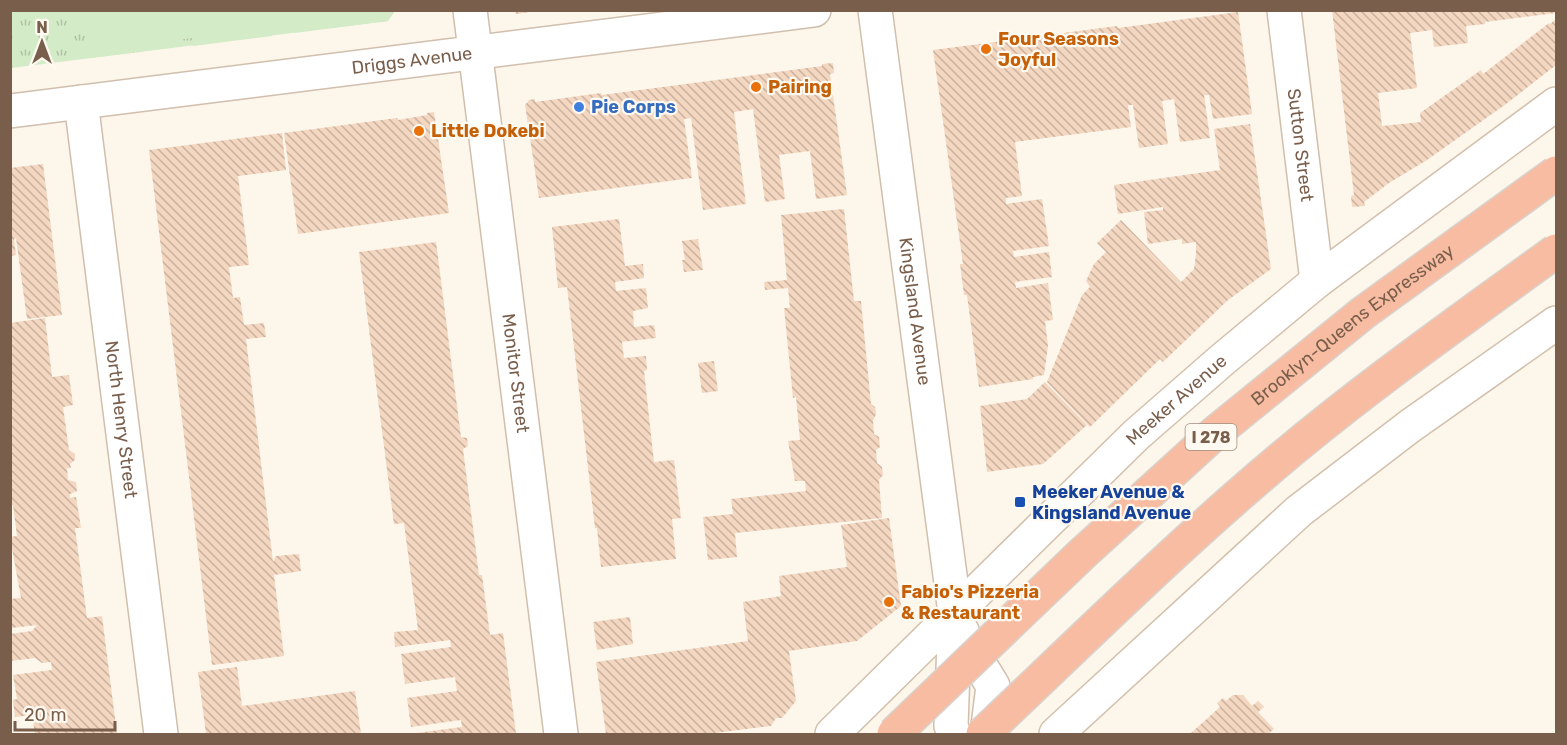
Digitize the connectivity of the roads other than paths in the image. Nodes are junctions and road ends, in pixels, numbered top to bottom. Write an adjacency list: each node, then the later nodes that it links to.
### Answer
1 (470, 10): 5 (street, Monitor Street)
2 (814, 10): 5 (street, Driggs Avenue)
3 (875, 10): 13 (street, Kingsland Avenue)
4 (1284, 10): 11 (street, Sutton Street)
5 (475, 53): 6 (street, Driggs Avenue); 15 (street, Monitor Street)
6 (81, 102): 8 (street, Driggs Avenue); 14 (street, North Henry Street)
7 (1557, 104): 11 (street, Meeker Avenue)
8 (10, 111)
9 (1557, 173): 17 (highway, Brooklyn-Queens Expressway / I 278, bridge)
10 (1557, 251): 19 (highway, bridge)
11 (1317, 281): 13 (street, Meeker Avenue)
12 (1557, 323): 20 (street)
13 (954, 613): 16 (street, Meeker Avenue); 18 (street, Kingsland Avenue); 19 (street, Kingsland Avenue)
14 (161, 735)
15 (561, 735)
16 (832, 735)
17 (894, 735)
18 (954, 735)
19 (985, 735)
20 (1056, 735)

